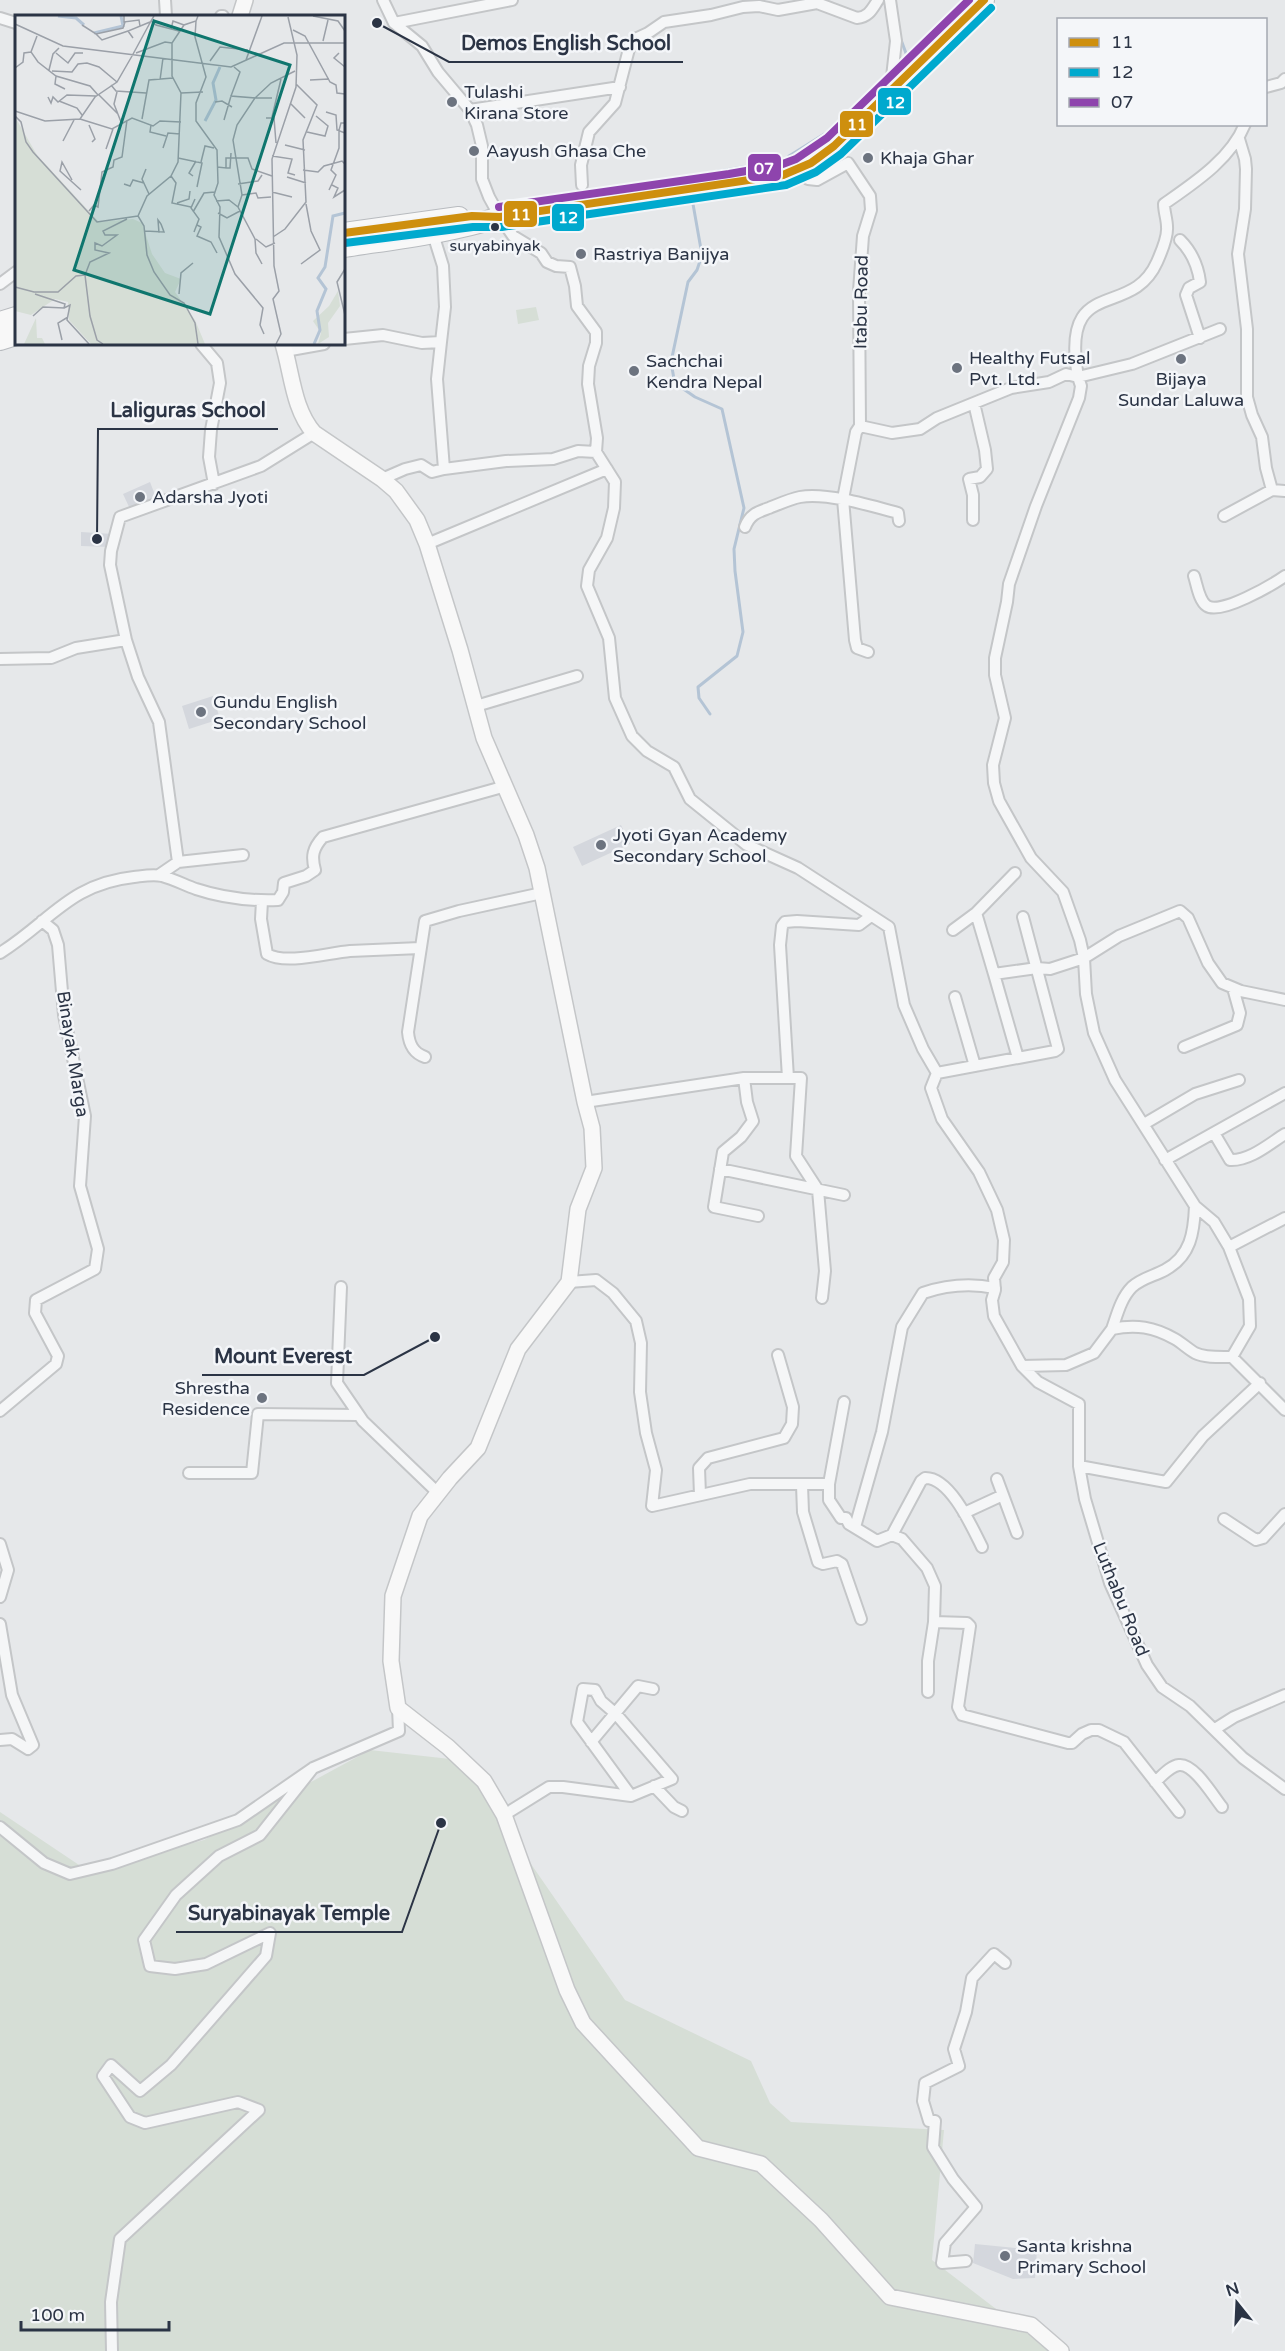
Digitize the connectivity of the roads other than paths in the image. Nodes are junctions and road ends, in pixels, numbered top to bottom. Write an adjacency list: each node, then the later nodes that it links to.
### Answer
1 (165, 0): 8 (street)
2 (245, 0): 9 (main road)
3 (382, 0): 12 (street)
4 (512, 0): 12 (street)
5 (878, 0): 15 (street)
6 (890, 0): 14 (street)
7 (984, 0): 14 (highway)
8 (166, 15)
9 (240, 15)
10 (0, 18): 11 (street)
11 (15, 23)
12 (394, 23): 17 (street)
13 (1285, 79): 16 (street)
14 (899, 84): 20 (highway)
15 (621, 87): 17 (street); 21 (street)
16 (1267, 87)
17 (470, 110): 22 (street)
18 (1244, 126): 19 (street)
19 (1239, 139): 40 (street); 49 (street)
20 (801, 168): 22 (highway); 42 (street, Itabu Road)
21 (582, 185)
22 (500, 217): 23 (highway); 24 (highway); 44 (street)
23 (345, 233)
24 (433, 234): 26 (highway); 36 (street)
25 (1180, 240): 33 (street)
26 (345, 247)
27 (15, 273): 28 (street)
28 (0, 284)
29 (15, 317): 30 (highway)
30 (0, 322)
31 (1220, 329): 33 (street)
32 (15, 335): 35 (highway)
33 (1200, 338): 40 (street)
34 (345, 339): 36 (street)
35 (0, 340)
36 (441, 342): 45 (street)
37 (202, 345): 48 (street)
38 (311, 345): 39 (street)
39 (284, 347): 43 (main road)
40 (1077, 377): 41 (street); 78 (street)
41 (974, 403): 42 (street); 53 (street)
42 (860, 426): 51 (street)
43 (314, 433): 47 (main road); 48 (street)
44 (596, 452): 45 (street); 46 (street)
45 (444, 469): 47 (street)
46 (607, 469): 56 (street); 72 (street)
47 (382, 479): 56 (main road)
48 (214, 484): 59 (street)
49 (1272, 490): 50 (street); 52 (street)
50 (1285, 491)
51 (843, 499): 54 (street); 55 (street); 60 (street)
52 (1224, 516)
53 (973, 520)
54 (899, 521)
55 (745, 527)
56 (427, 544): 63 (main road)
57 (1194, 576): 58 (street)
58 (1285, 576)
59 (126, 640): 61 (street); 66 (street)
60 (868, 652)
61 (0, 659)
62 (577, 676): 63 (street)
63 (476, 706): 64 (main road)
64 (506, 786): 69 (main road); 70 (street)
65 (243, 855): 66 (street)
66 (178, 862): 68 (street)
67 (1015, 873): 71 (street)
68 (159, 875): 70 (street); 74 (street)
69 (542, 893): 76 (street); 93 (main road)
70 (262, 901): 76 (street)
71 (976, 913): 75 (street); 80 (street)
72 (871, 916): 88 (street); 90 (street)
73 (1023, 917): 79 (street)
74 (42, 921): 77 (street); 116 (street, Binayak Marga)
75 (953, 930)
76 (420, 948): 85 (street)
77 (0, 953)
78 (1084, 958): 79 (street); 81 (street); 94 (street)
79 (1037, 968): 80 (street); 86 (street)
80 (994, 974): 86 (street)
81 (1233, 988): 83 (street); 84 (street)
82 (955, 998): 87 (street)
83 (1285, 1000)
84 (1184, 1047)
85 (425, 1057)
86 (1018, 1058): 87 (street)
87 (975, 1066): 88 (street)
88 (937, 1073): 107 (street, Luthabu Road)
89 (744, 1078): 90 (street); 93 (street); 98 (street)
90 (788, 1078): 99 (street)
91 (1239, 1080): 94 (street)
92 (1285, 1093): 95 (street)
93 (585, 1102): 105 (main road)
94 (1144, 1124): 97 (street)
95 (1214, 1133): 96 (street); 97 (street)
96 (1285, 1134)
97 (1165, 1160): 101 (street)
98 (720, 1169): 99 (street); 102 (street)
99 (818, 1190): 100 (street); 108 (street)
100 (843, 1195)
101 (1195, 1206): 104 (street); 109 (street)
102 (758, 1216)
103 (1285, 1218): 104 (street)
104 (1228, 1247): 111 (street)
105 (569, 1282): 123 (main road); 124 (street)
106 (341, 1287): 117 (street)
107 (994, 1288): 112 (street, Luthabu Road); 129 (street)
108 (822, 1298)
109 (1112, 1329): 111 (street); 112 (street)
110 (778, 1354): 124 (street)
111 (1232, 1357): 113 (street)
112 (1022, 1366): 118 (street, Luthabu Road)
113 (1260, 1383): 115 (street); 118 (street)
114 (844, 1402): 121 (street)
115 (1285, 1410)
116 (0, 1411)
117 (358, 1415): 119 (street); 123 (street)
118 (1079, 1466): 143 (street, Luthabu Road)
119 (189, 1473)
120 (997, 1479): 125 (street)
121 (829, 1484): 122 (street); 129 (street)
122 (802, 1485): 124 (street); 135 (street)
123 (438, 1493): 141 (main road)
124 (700, 1495)
125 (1003, 1495): 126 (street); 130 (street)
126 (964, 1513): 131 (street); 133 (street)
127 (1285, 1514): 128 (street)
128 (1224, 1519)
129 (855, 1527): 131 (street)
130 (1017, 1533)
131 (892, 1535): 136 (street)
132 (0, 1544): 134 (street)
133 (982, 1547)
134 (0, 1597)
135 (861, 1618)
136 (934, 1622): 139 (street); 147 (street)
137 (0, 1624): 144 (street)
138 (653, 1689): 142 (street)
139 (928, 1692)
140 (1285, 1695): 143 (street)
141 (398, 1708): 146 (street); 154 (main road)
142 (616, 1714): 145 (street); 145 (street); 148 (street)
143 (1215, 1729): 149 (street, Luthabu Road)
144 (0, 1740)
145 (591, 1742): 150 (street)
146 (313, 1768): 155 (street); 158 (street)
147 (1155, 1782): 151 (street); 153 (street)
148 (654, 1786): 150 (street); 152 (street)
149 (1285, 1789)
150 (631, 1796): 154 (street)
151 (1222, 1807)
152 (682, 1811)
153 (1179, 1812)
154 (504, 1815): 159 (main road)
155 (0, 1827)
156 (1005, 1963): 157 (street)
157 (966, 2261)
158 (112, 2351)
159 (1061, 2351)

